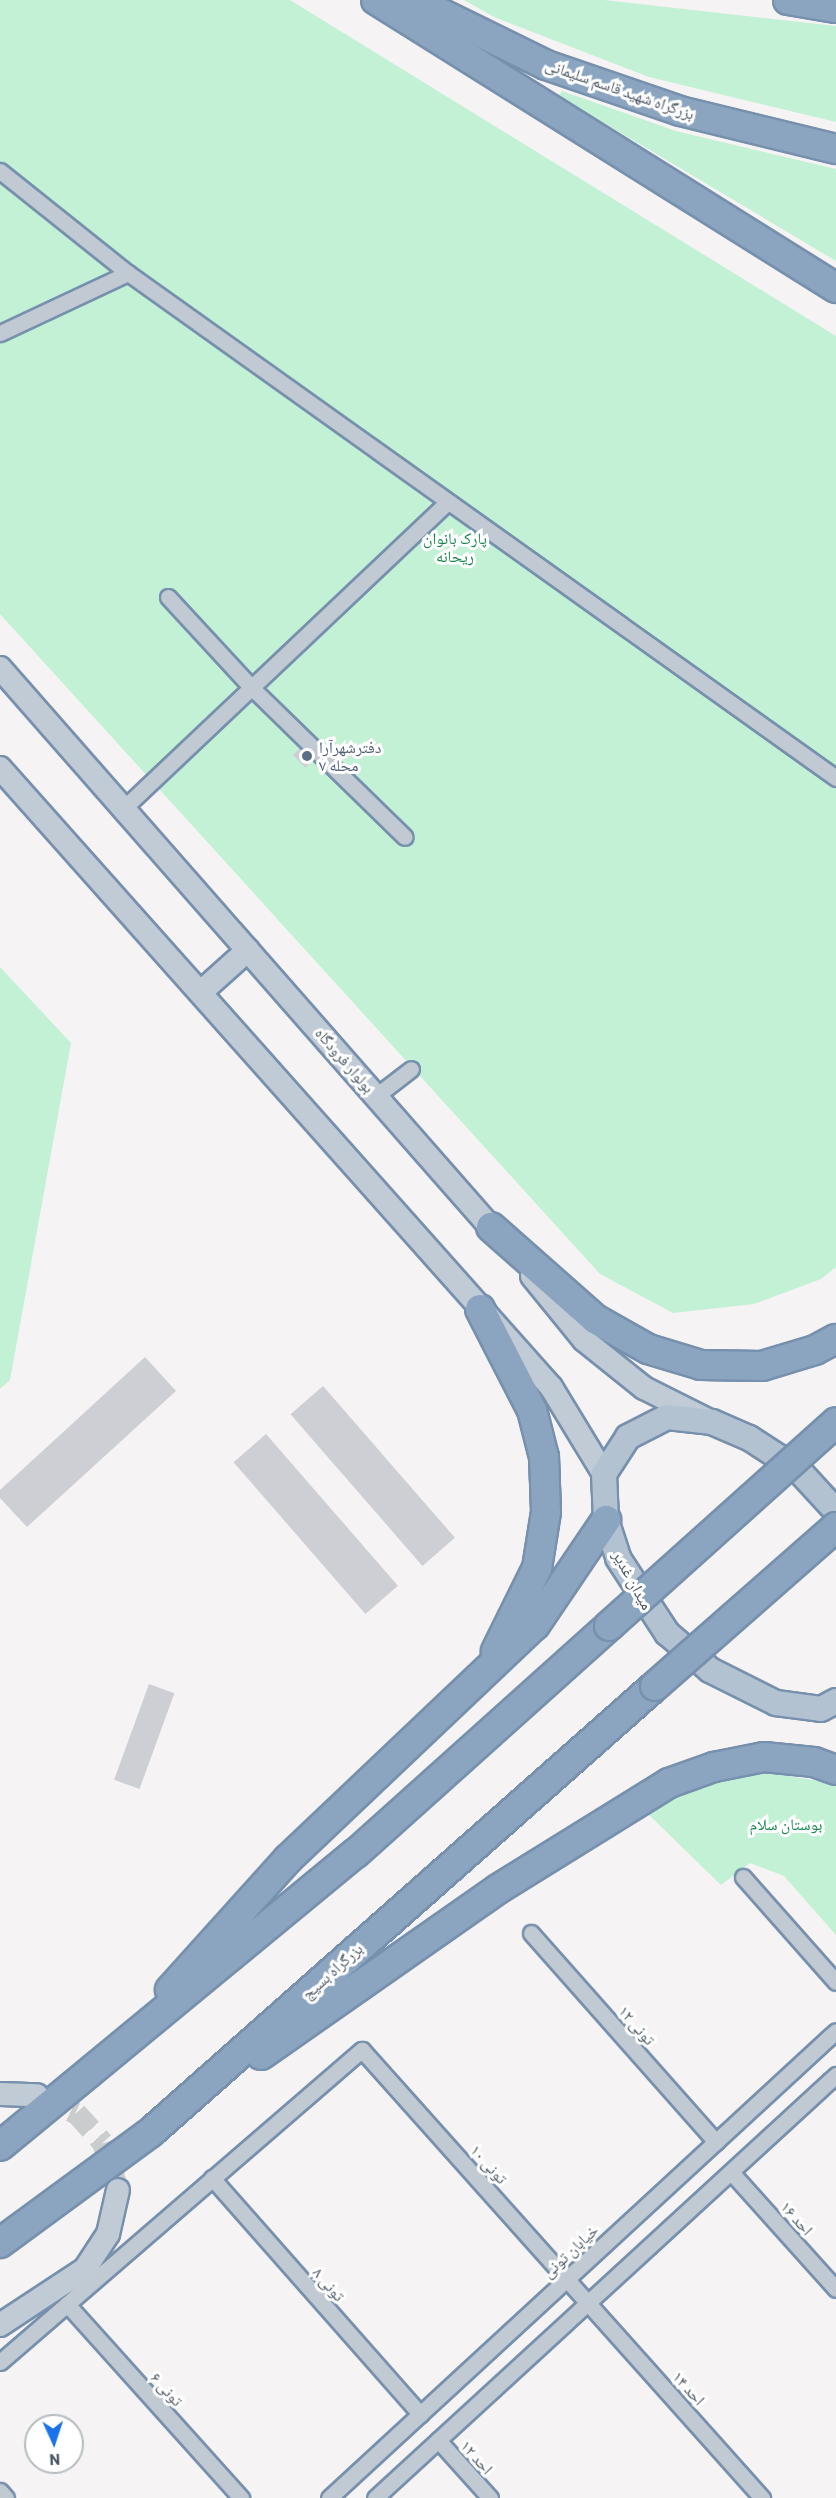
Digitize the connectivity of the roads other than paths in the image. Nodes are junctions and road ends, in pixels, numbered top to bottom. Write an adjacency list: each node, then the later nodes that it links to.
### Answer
1 (376, 0): 10 (highway)
2 (414, 0): 7 (highway, بزرگراه شهید قاسم سلیمانی)
3 (788, 0): 6 (highway)
4 (813, 0): 5 (highway)
5 (836, 2)
6 (836, 8)
7 (836, 149)
8 (0, 171): 9 (street)
9 (128, 273): 11 (street); 12 (street)
10 (836, 288)
11 (0, 333)
12 (448, 502): 15 (street); 17 (street)
13 (168, 597): 15 (street)
14 (0, 668): 18 (main road, بولوار فرودگاه)
15 (250, 686): 18 (street); 19 (street)
16 (0, 768): 21 (main road)
17 (836, 778)
18 (124, 807): 20 (main road, بولوار فرودگاه)
19 (405, 837)
20 (248, 950): 21 (main road); 23 (main road, بولوار فرودگاه)
21 (201, 992): 25 (main road)
22 (411, 1070): 23 (street)
23 (376, 1096): 24 (main road, بولوار فرودگاه)
24 (491, 1227): 26 (highway); 27 (main road, بولوار فرودگاه)
25 (480, 1309): 29 (main road); 33 (highway)
26 (836, 1339)
27 (712, 1422): 29 (main road); 30 (main road)
28 (836, 1422): 40 (highway, bridge)
29 (604, 1474): 31 (main road, میدان غدیر)
30 (836, 1511)
31 (606, 1520): 33 (highway); 34 (main road, میدان غدیر)
32 (836, 1527): 44 (highway, بزرگراه بسیج, bridge)
33 (484, 1674): 40 (highway)
34 (831, 1709)
35 (836, 1770): 44 (highway)
36 (742, 1877): 38 (street)
37 (531, 1933): 45 (street, تونی ۱۲)
38 (836, 1982)
39 (836, 2031): 45 (street, خیابان تونی)
40 (101, 2067): 46 (highway)
41 (836, 2075): 47 (street)
42 (0, 2094): 43 (main road)
43 (37, 2095)
44 (151, 2132): 50 (highway, بزرگراه بسیج)
45 (716, 2142): 51 (street, خیابان تونی)
46 (0, 2146)
47 (731, 2172): 52 (street, احد ۱۶); 53 (street)
48 (212, 2178): 51 (street, تونی ۱۰); 54 (street); 57 (street, تونی ۸)
49 (118, 2190): 55 (main road)
50 (0, 2243)
51 (567, 2279): 53 (street, تونی ۱۰); 57 (street, خیابان تونی)
52 (836, 2289)
53 (588, 2303): 58 (street); 65 (street, احد ۱۴)
54 (67, 2304): 56 (street); 61 (street, تونی ۶)
55 (0, 2325)
56 (0, 2362)
57 (420, 2414): 62 (street, خیابان تونی)
58 (438, 2440): 63 (street); 64 (street, احد ۱۲)
59 (0, 2491): 60 (street)
60 (6, 2498)
61 (241, 2498)
62 (329, 2498)
63 (375, 2498)
64 (490, 2498)
65 (762, 2498)

